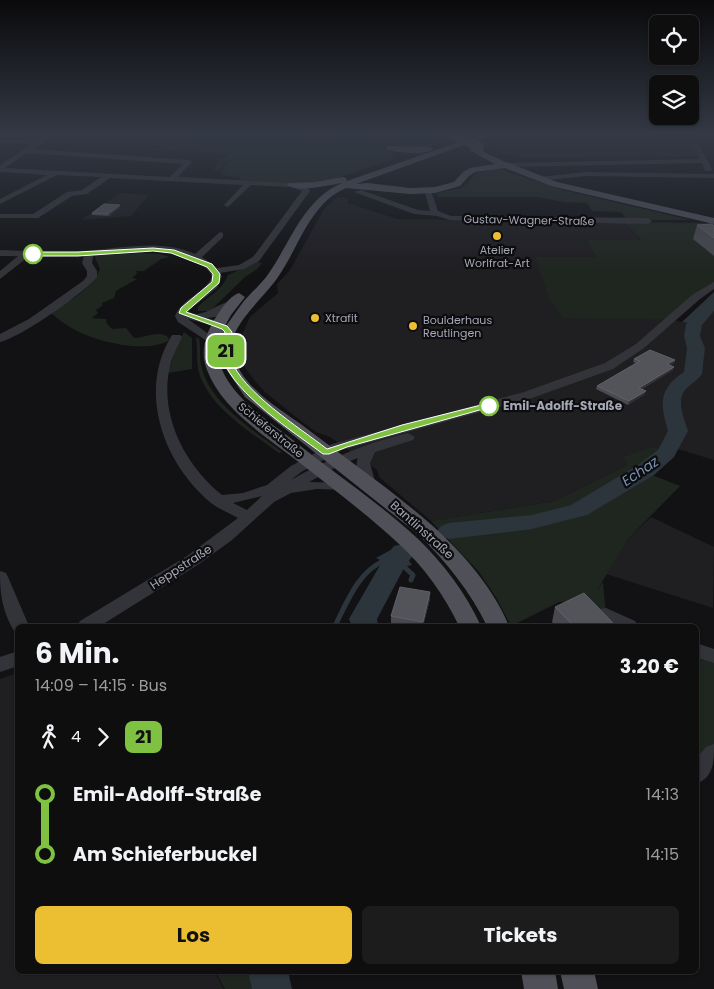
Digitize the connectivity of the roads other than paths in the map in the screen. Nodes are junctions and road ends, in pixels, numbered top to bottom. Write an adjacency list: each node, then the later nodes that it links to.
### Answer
1 (40, 181): 15 (street)
2 (100, 181): 19 (street)
3 (193, 181): 10 (street)
4 (337, 181): 11 (main road)
5 (341, 181): 30 (main road)
6 (354, 181): 17 (main road)
7 (383, 181): 12 (main road)
8 (459, 181): 13 (main road)
9 (547, 181): 21 (main road)
10 (248, 184): 11 (street); 16 (street)
11 (292, 186): 27 (street)
12 (400, 190): 13 (main road); 17 (main road)
13 (427, 191): 18 (street)
14 (358, 192): 18 (street, Gustav-Wagner-Straße)
15 (0, 202)
16 (228, 205)
17 (315, 206): 30 (main road)
18 (436, 214): 20 (street, Gustav-Wagner-Straße)
19 (0, 216)
20 (648, 221)
21 (714, 221)
22 (220, 235): 26 (street)
23 (0, 253): 24 (street)
24 (26, 254): 25 (street); 28 (street)
25 (89, 254): 26 (street); 34 (street)
26 (196, 258): 27 (street)
27 (215, 271): 31 (street)
28 (0, 276)
29 (714, 285): 38 (street)
30 (235, 311): 31 (street); 32 (main road)
31 (188, 318): 32 (street); 35 (street)
32 (223, 328): 35 (main road); 36 (main road, Schieferstraße)
33 (176, 337): 43 (street)
34 (0, 339)
35 (210, 340): 37 (main road, Schieferstraße)
36 (300, 433): 37 (main road); 39 (main road, Schieferstraße)
37 (281, 440): 39 (main road, Schieferstraße)
38 (363, 445): 39 (street); 40 (street)
39 (323, 461): 40 (main road, Bantlinstraße); 41 (main road, Bantlinstraße); 42 (street, Heppstraße)
40 (369, 485): 50 (main road, Bantlinstraße)
41 (342, 487): 42 (street); 49 (main road, Bantlinstraße)
42 (275, 493): 43 (street); 44 (street, Heppstraße)
43 (217, 500): 44 (street)
44 (249, 517): 48 (street, Heppstraße)
45 (0, 577): 47 (street)
46 (606, 614): 51 (street)
47 (19, 624)
48 (89, 624)
49 (469, 624)
50 (497, 624)
51 (625, 624)
52 (699, 651): 53 (street)
53 (714, 656)
54 (15, 659): 55 (street)
55 (0, 665)
56 (714, 752): 57 (street)
57 (699, 771)
58 (538, 974): 60 (main road)
59 (578, 974): 61 (main road)
60 (541, 989)
61 (581, 989)

